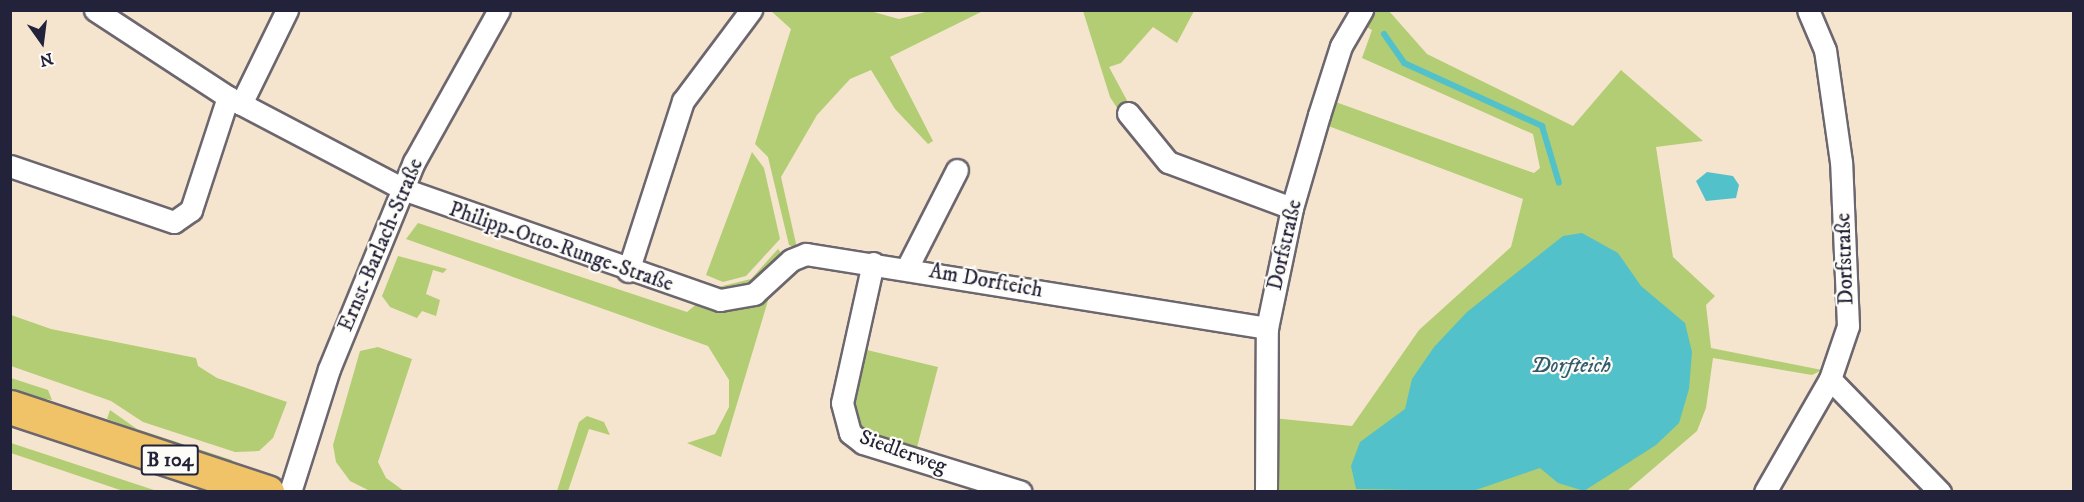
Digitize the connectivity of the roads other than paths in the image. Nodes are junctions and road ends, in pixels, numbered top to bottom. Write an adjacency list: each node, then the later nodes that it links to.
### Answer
1 (287, 10): 7 (street)
2 (499, 10): 11 (street, Ernst-Barlach-Straße)
3 (751, 10): 15 (street)
4 (1362, 10): 12 (street, Dorfstraße)
5 (1808, 10): 18 (street, Dorfstraße)
6 (97, 11): 7 (street, Philipp-Otto-Runge-Straße)
7 (235, 100): 9 (street); 11 (street, Philipp-Otto-Runge-Straße)
8 (1128, 113): 12 (street)
9 (10, 166)
10 (957, 170): 14 (street)
11 (403, 189): 15 (street, Philipp-Otto-Runge-Straße); 21 (street, Ernst-Barlach-Straße)
12 (1292, 208): 17 (street, Dorfstraße)
13 (873, 262): 14 (street, Am Dorfteich); 16 (street, Am Dorfteich); 22 (street, Siedlerweg)
14 (907, 268): 17 (street, Am Dorfteich)
15 (628, 271): 16 (street, Philipp-Otto-Runge-Straße)
16 (720, 300)
17 (1267, 328): 23 (street, Dorfstraße)
18 (1830, 379): 24 (street, Dorfstraße); 25 (street)
19 (10, 407): 20 (main road, B 104)
20 (255, 488)
21 (290, 492)
22 (1021, 492)
23 (1266, 492)
24 (1765, 492)
25 (1940, 492)

